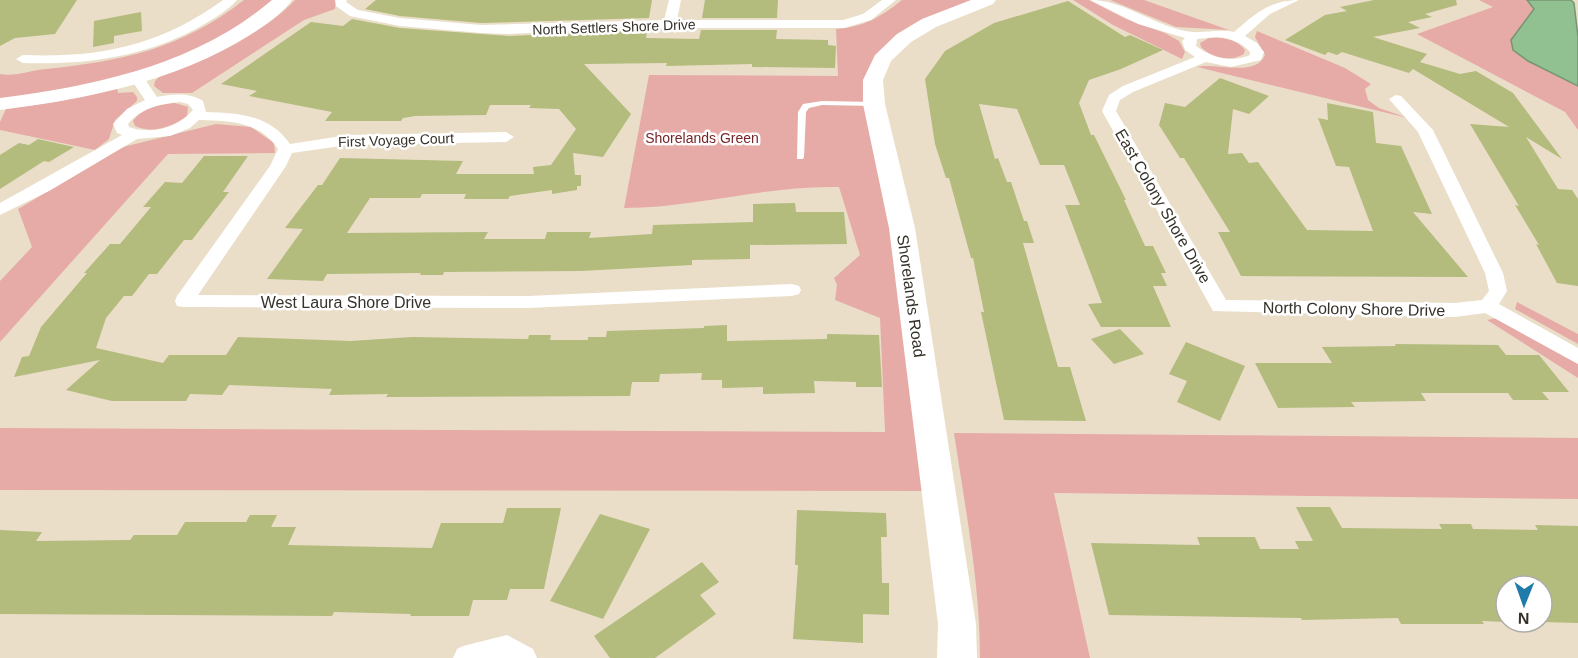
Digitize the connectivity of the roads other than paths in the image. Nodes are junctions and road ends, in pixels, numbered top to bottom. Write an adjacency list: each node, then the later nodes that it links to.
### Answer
1 (231, 0): 13 (street)
2 (283, 0): 14 (street)
3 (341, 0): 9 (street, North Settlers Shore Drive)
4 (675, 0): 9 (street)
5 (890, 0): 9 (street, North Settlers Shore Drive)
6 (987, 0): 18 (street, Shorelands Road)
7 (1096, 0): 10 (street)
8 (1293, 0): 11 (street)
9 (670, 24)
10 (1193, 36): 11 (street); 12 (street)
11 (1236, 37): 12 (street)
12 (1205, 58): 26 (street, East Colony Shore Drive)
13 (23, 59)
14 (137, 78): 16 (street); 17 (street)
15 (1396, 99): 27 (street)
16 (153, 102): 19 (street); 20 (street)
17 (0, 104)
18 (874, 104): 23 (lane); 31 (street, Shorelands Road)
19 (196, 116): 20 (street); 22 (street)
20 (133, 135): 24 (street)
21 (506, 137): 22 (street, First Voyage Court)
22 (286, 149): 25 (street, West Laura Shore Drive)
23 (800, 157)
24 (0, 210)
25 (792, 290)
26 (1220, 306): 27 (street, North Colony Shore Drive)
27 (1488, 306): 28 (street)
28 (1578, 357)
29 (466, 658): 30 (street)
30 (524, 658)
31 (957, 658)

